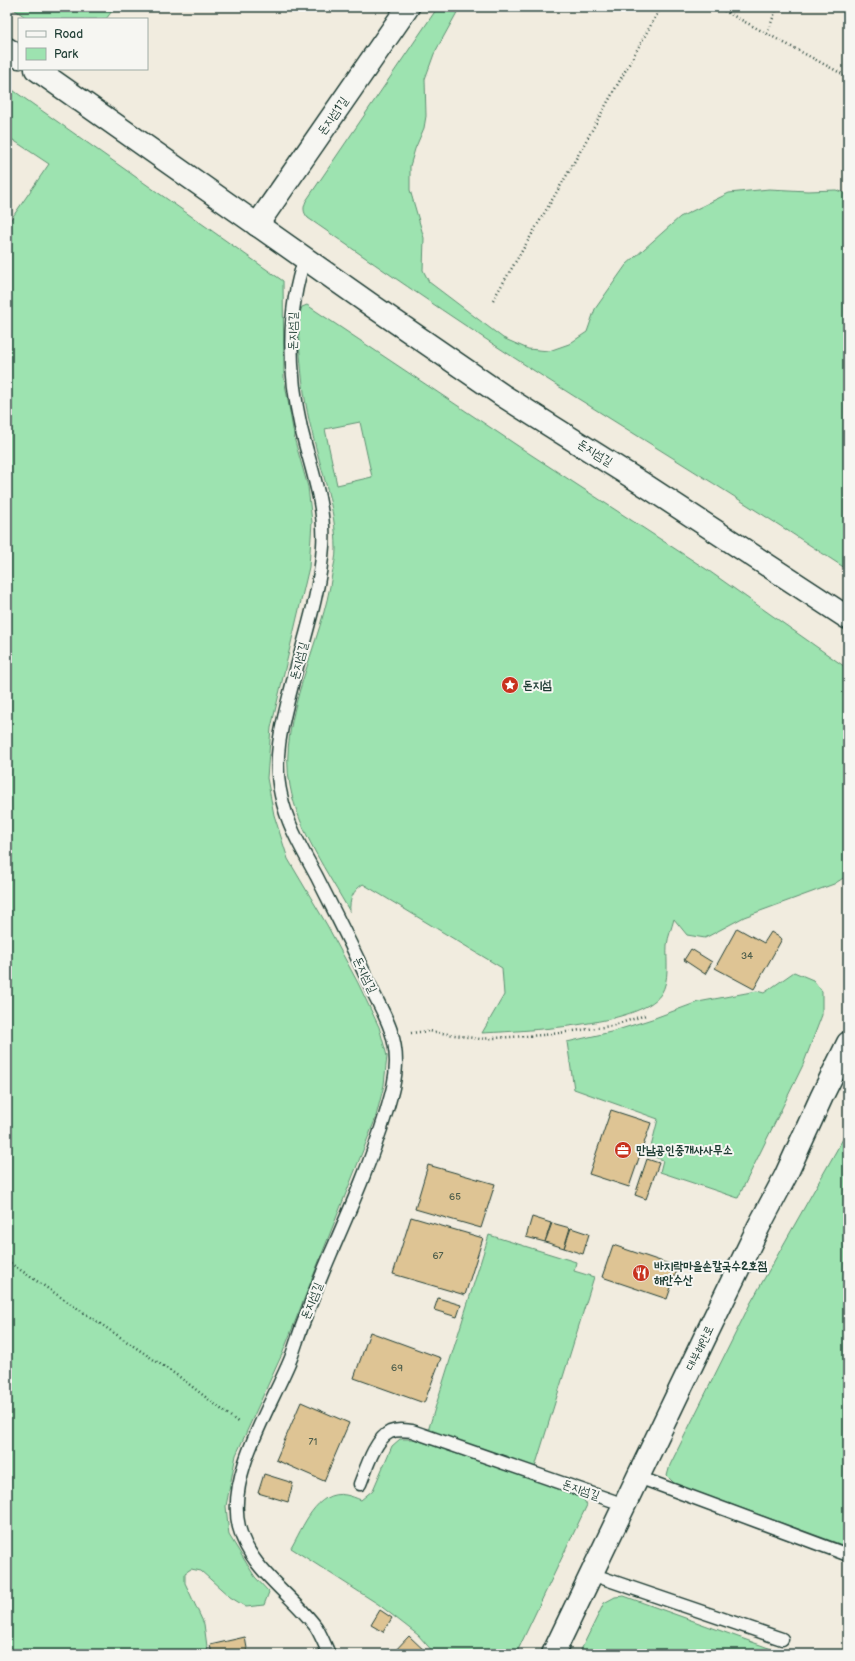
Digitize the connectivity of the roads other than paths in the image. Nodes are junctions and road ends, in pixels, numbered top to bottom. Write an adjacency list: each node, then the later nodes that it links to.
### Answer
1 (408, 7): 5 (street, 돈지섬1길)
2 (7, 49): 3 (street)
3 (18, 56)
4 (37, 70): 5 (street, 돈지섬길)
5 (257, 224): 6 (street, 돈지섬길)
6 (305, 258): 7 (street, 돈지섬길); 15 (lane, 돈지섬길)
7 (848, 618)
8 (848, 1043): 9 (street, 대부해안로)
9 (638, 1477): 11 (street, 대부해안로); 12 (lane)
10 (360, 1484): 11 (lane, 돈지섬길)
11 (625, 1505): 13 (street, 대부해안로)
12 (848, 1555)
13 (591, 1574): 14 (lane); 16 (street, 대부해안로)
14 (782, 1639)
15 (329, 1654)
16 (553, 1654)

